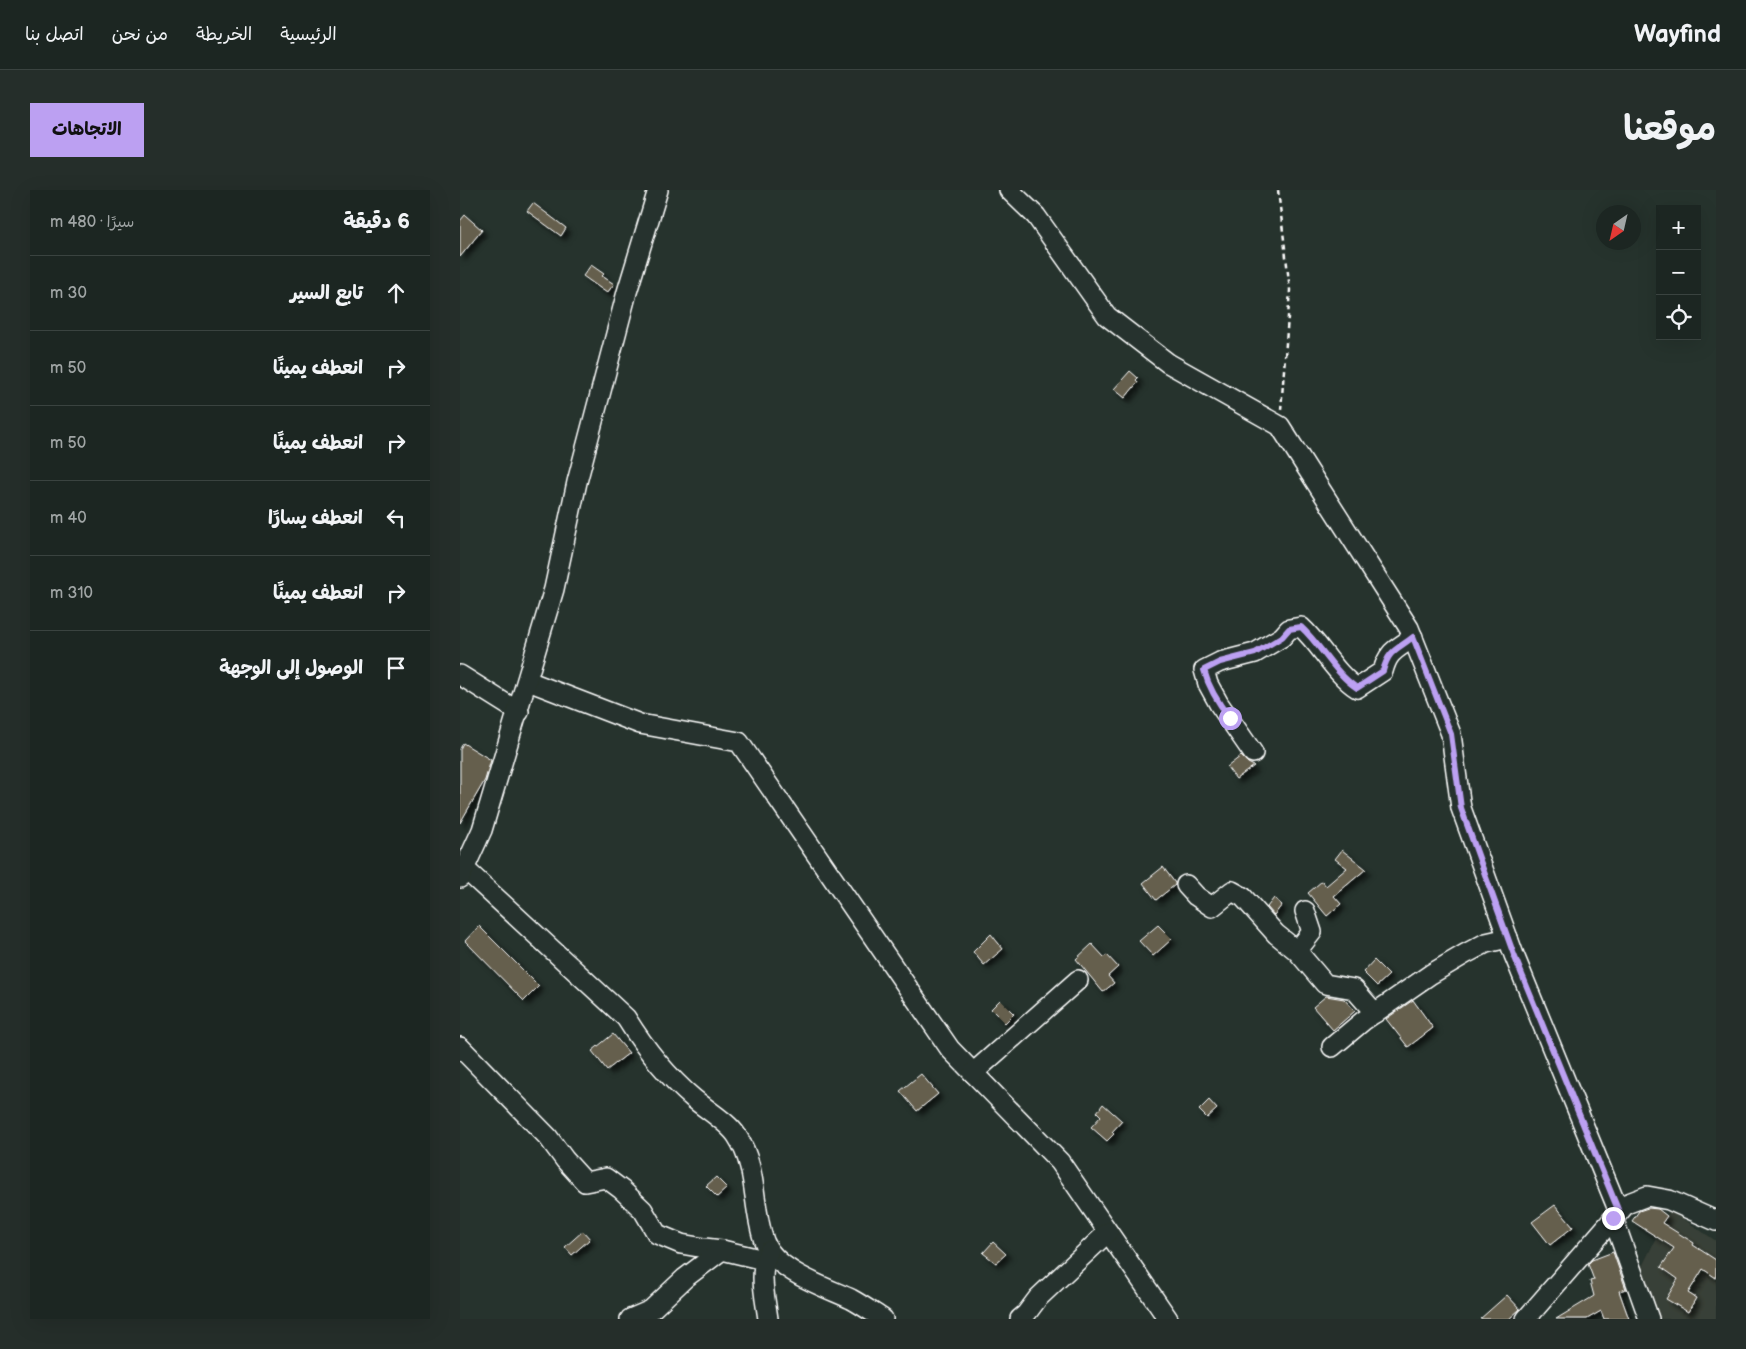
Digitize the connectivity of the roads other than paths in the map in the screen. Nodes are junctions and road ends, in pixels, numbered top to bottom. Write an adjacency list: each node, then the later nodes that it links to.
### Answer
1 (658, 190): 5 (street)
2 (1009, 190): 3 (street)
3 (1413, 637): 7 (street); 11 (street)
4 (460, 675): 6 (street)
5 (528, 681): 6 (street); 17 (street)
6 (519, 712): 8 (street)
7 (1253, 753)
8 (462, 873): 22 (street)
9 (1186, 885): 12 (street)
10 (1306, 910): 12 (street)
11 (1508, 938): 14 (street); 18 (street)
12 (1296, 951): 14 (street)
13 (1078, 980): 17 (street)
14 (1375, 1013): 16 (street)
15 (460, 1047): 21 (street)
16 (1332, 1048)
17 (973, 1073): 20 (street)
18 (1616, 1215): 19 (street); 28 (street); 29 (street)
19 (1716, 1221)
20 (1108, 1232): 26 (street); 27 (street)
21 (722, 1250): 22 (street); 23 (street)
22 (767, 1255): 24 (street); 25 (street)
23 (630, 1319)
24 (768, 1319)
25 (883, 1319)
26 (1020, 1319)
27 (1168, 1319)
28 (1526, 1319)
29 (1649, 1319)

